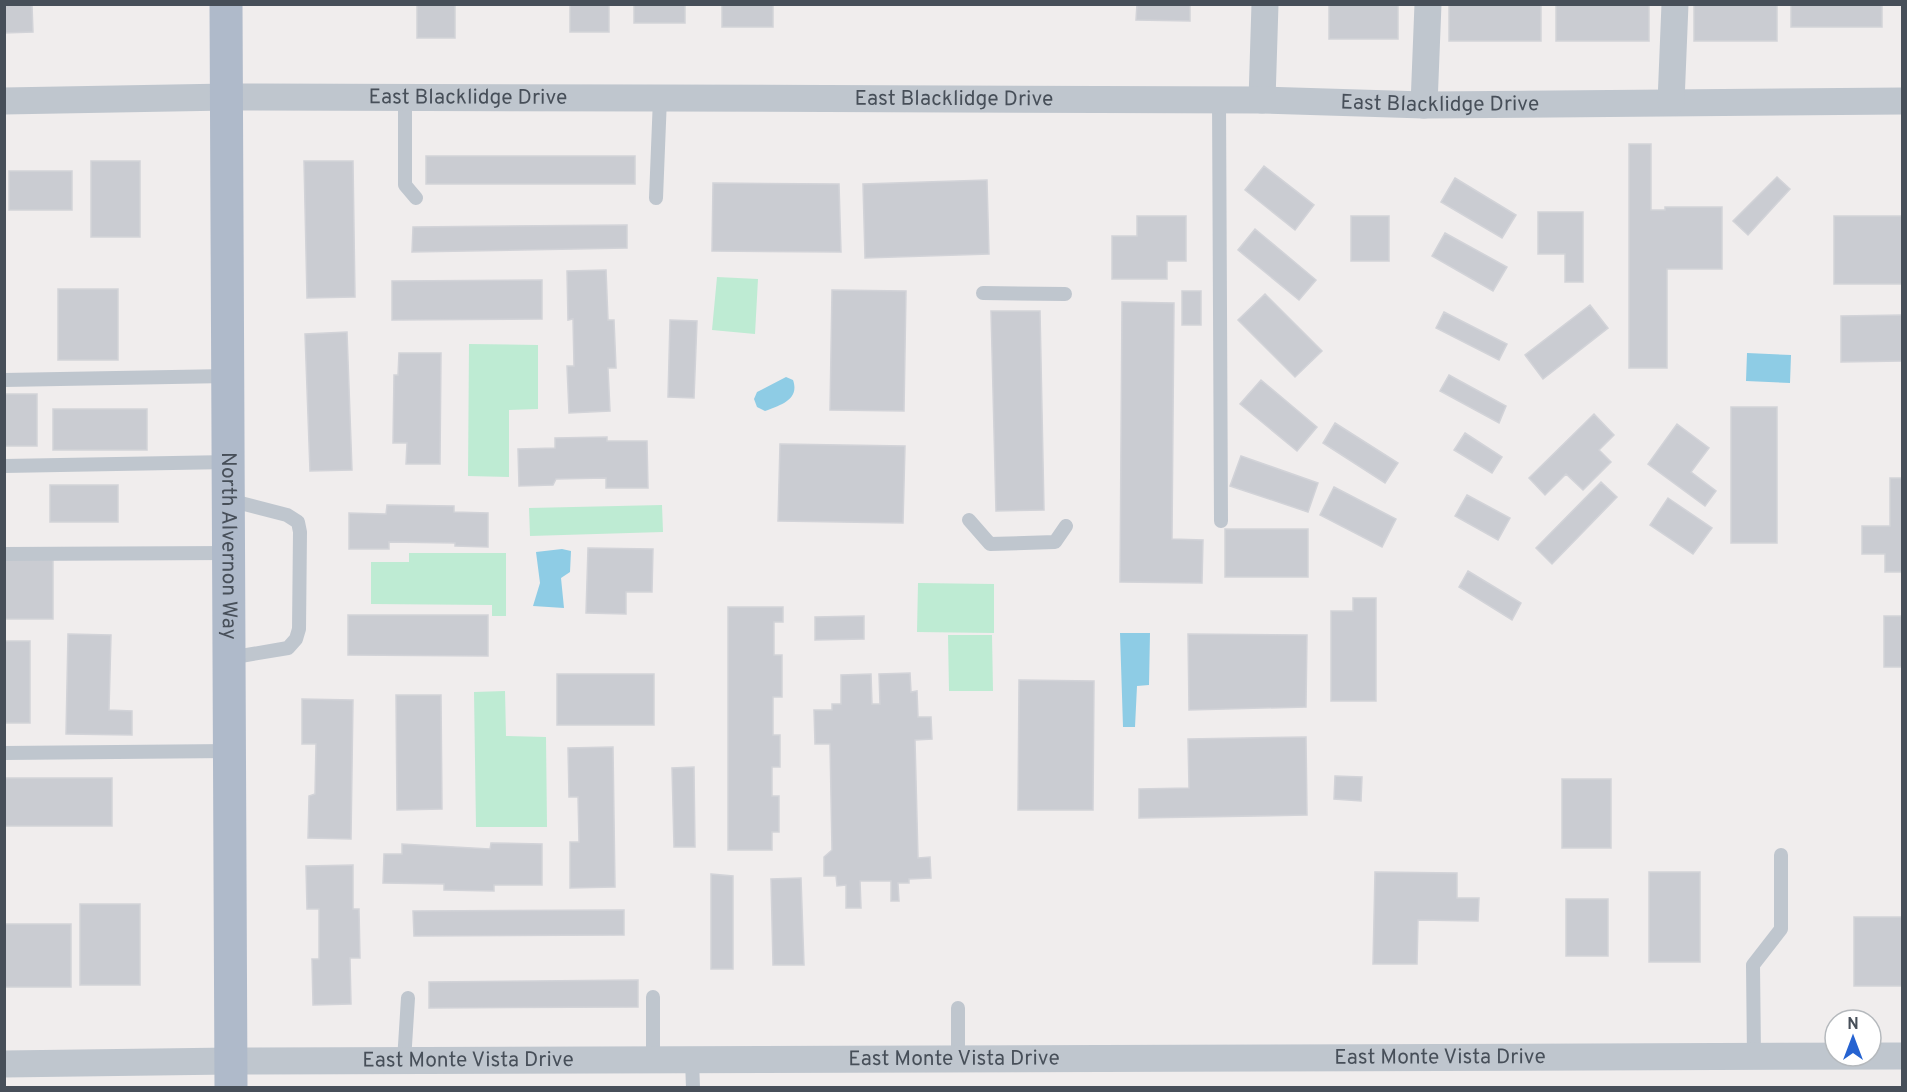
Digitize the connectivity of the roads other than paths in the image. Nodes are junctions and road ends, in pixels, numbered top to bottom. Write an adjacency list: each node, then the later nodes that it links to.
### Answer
1 (226, 4): 5 (main road, North Alvernon Way)
2 (1265, 4): 9 (street)
3 (1428, 4): 13 (street)
4 (1675, 4): 12 (street)
5 (228, 97): 6 (street, East Blacklidge Drive); 10 (street, East Blacklidge Drive); 18 (main road, North Alvernon Way)
6 (405, 98): 7 (street, East Blacklidge Drive); 14 (lane)
7 (660, 98): 8 (street, East Blacklidge Drive); 15 (lane)
8 (1220, 100): 9 (street, East Blacklidge Drive); 24 (lane)
9 (1262, 100): 13 (street, East Blacklidge Drive)
10 (4, 101)
11 (1902, 101): 12 (street, East Blacklidge Drive)
12 (1671, 102): 13 (street, East Blacklidge Drive)
13 (1424, 105)
14 (416, 198)
15 (656, 198)
16 (983, 293): 17 (lane)
17 (1065, 294)
18 (228, 376): 19 (lane); 20 (main road, North Alvernon Way)
19 (4, 380)
20 (228, 462): 21 (lane); 22 (main road, North Alvernon Way)
21 (4, 466)
22 (228, 500): 26 (main road, North Alvernon Way); 28 (lane)
23 (969, 520): 25 (lane)
24 (1221, 521)
25 (1066, 526)
26 (228, 553): 27 (lane); 28 (main road, North Alvernon Way)
27 (4, 554)
28 (228, 658): 29 (main road, North Alvernon Way)
29 (228, 751): 30 (lane); 42 (main road, North Alvernon Way)
30 (4, 753)
31 (1781, 855): 36 (lane)
32 (408, 998): 40 (lane)
33 (653, 998): 38 (lane)
34 (958, 1008): 37 (lane)
35 (1902, 1056): 36 (street, East Monte Vista Drive)
36 (1754, 1057): 37 (street, East Monte Vista Drive)
37 (958, 1059): 39 (street, East Monte Vista Drive)
38 (653, 1060): 39 (street, East Monte Vista Drive); 40 (street, East Monte Vista Drive)
39 (692, 1060): 43 (lane)
40 (404, 1061): 42 (street, East Monte Vista Drive)
41 (4, 1064): 42 (street, East Monte Vista Drive)
42 (231, 1074)
43 (693, 1088)

